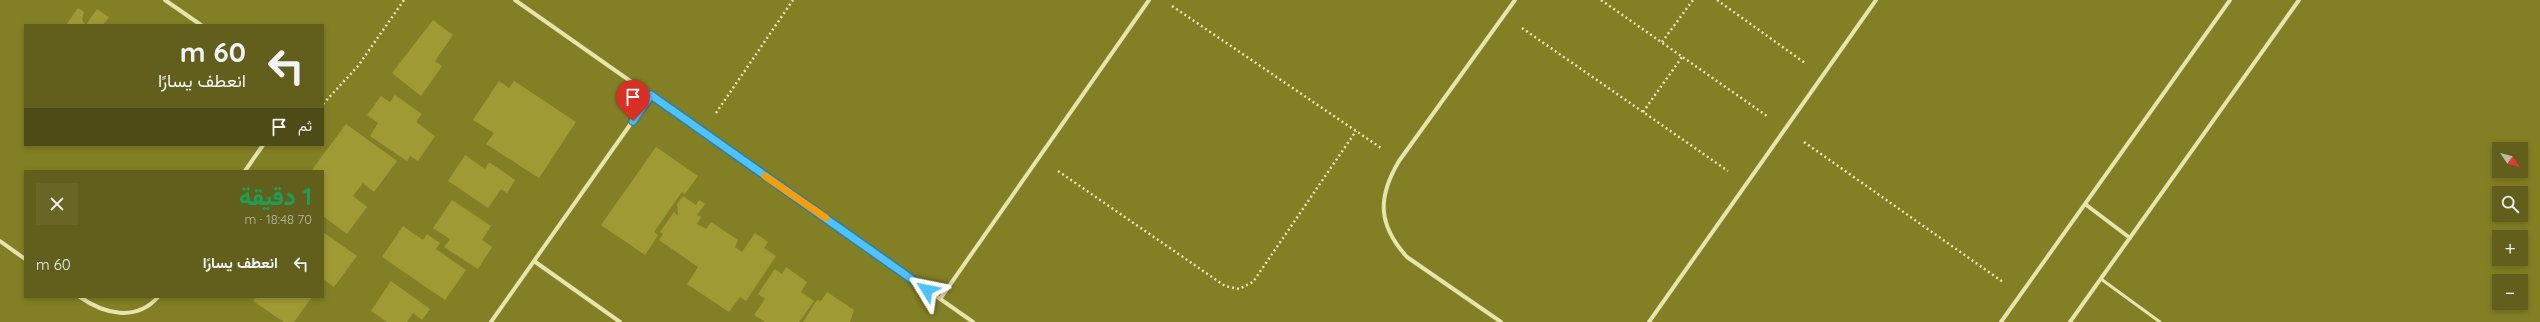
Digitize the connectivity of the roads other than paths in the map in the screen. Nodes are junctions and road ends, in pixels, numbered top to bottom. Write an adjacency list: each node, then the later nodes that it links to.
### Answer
1 (165, 0): 8 (street)
2 (515, 0): 9 (street)
3 (1149, 0): 20 (street)
4 (1514, 0): 24 (street)
5 (1876, 0): 25 (street)
6 (2230, 0): 12 (street)
7 (2299, 0): 13 (street)
8 (200, 24)
9 (651, 95): 16 (street); 20 (street)
10 (262, 146): 11 (street)
11 (246, 170)
12 (2085, 204): 13 (street); 26 (street)
13 (2130, 238): 17 (street)
14 (0, 241): 15 (street)
15 (24, 258)
16 (534, 262): 21 (street); 22 (street)
17 (2101, 280): 27 (street); 28 (lane)
18 (81, 298): 19 (street)
19 (157, 298)
20 (940, 298): 23 (street)
21 (491, 322)
22 (620, 322)
23 (973, 322)
24 (1501, 322)
25 (1649, 322)
26 (2002, 322)
27 (2070, 322)
28 (2160, 322)

